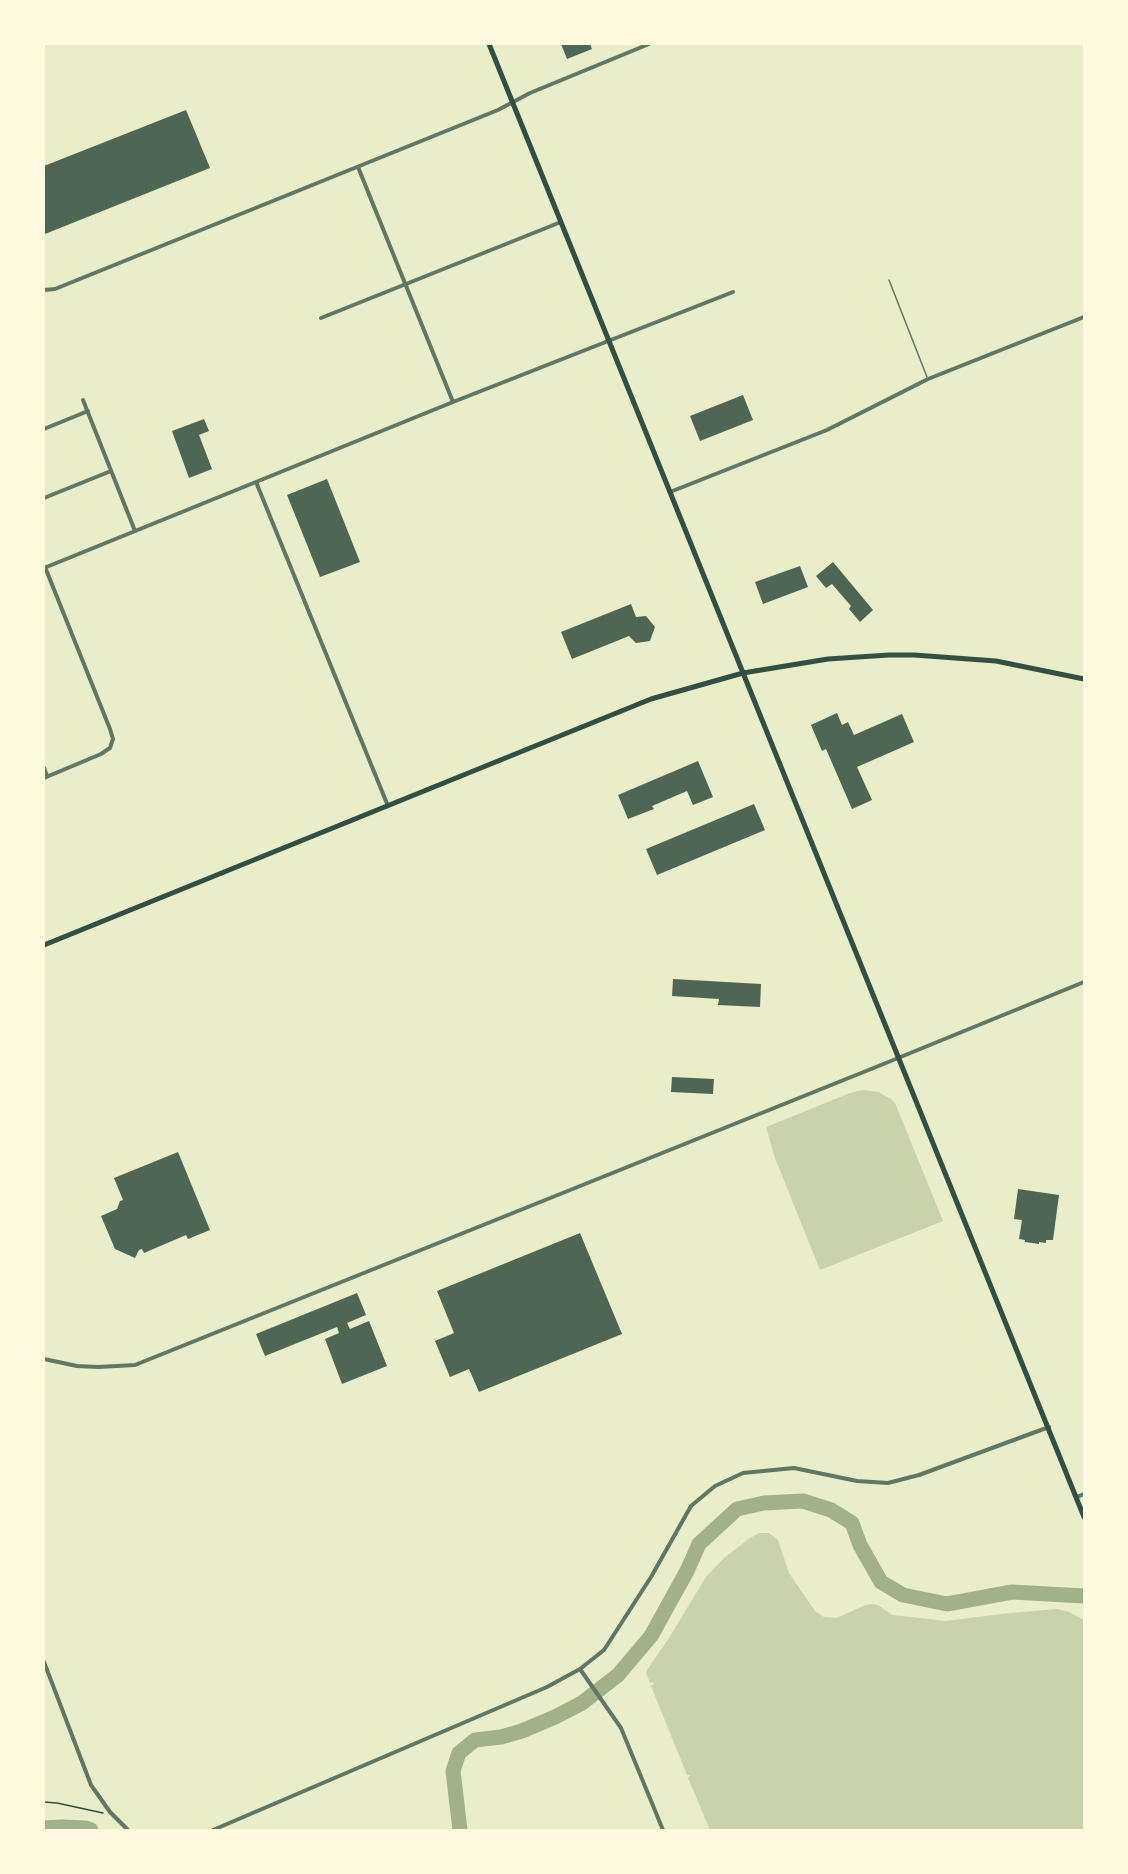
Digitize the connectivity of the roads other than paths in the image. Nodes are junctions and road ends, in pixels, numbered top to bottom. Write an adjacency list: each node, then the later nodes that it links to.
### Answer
1 (489, 44): 3 (main road)
2 (649, 44): 3 (street)
3 (513, 102): 4 (street); 5 (main road)
4 (358, 167): 7 (street); 8 (street)
5 (561, 222): 7 (street); 12 (main road)
6 (889, 280): 13 (lane)
7 (406, 285): 11 (street); 15 (street)
8 (44, 290)
9 (734, 292): 12 (street)
10 (1084, 317): 13 (street)
11 (321, 318)
12 (609, 340): 15 (street); 20 (main road)
13 (928, 379): 20 (street)
14 (83, 400): 16 (street)
15 (453, 402): 19 (street)
16 (88, 411): 17 (street); 18 (street)
17 (44, 429)
18 (111, 471): 21 (street); 22 (street)
19 (256, 482): 22 (street); 28 (street)
20 (670, 492): 24 (main road)
21 (44, 498)
22 (135, 531): 23 (street)
23 (44, 567): 27 (street)
24 (743, 673): 25 (main road); 28 (main road); 31 (main road)
25 (1084, 679)
26 (44, 768): 27 (street)
27 (45, 777)
28 (388, 807): 29 (main road)
29 (44, 945)
30 (1084, 982): 31 (street)
31 (899, 1058): 32 (street); 33 (main road)
32 (44, 1359)
33 (1049, 1427): 35 (main road); 38 (street)
34 (1084, 1494): 35 (street)
35 (1077, 1497): 36 (main road)
36 (1084, 1517)
37 (44, 1662): 39 (street)
38 (580, 1669): 40 (street); 41 (street)
39 (128, 1830)
40 (213, 1830)
41 (663, 1830)

